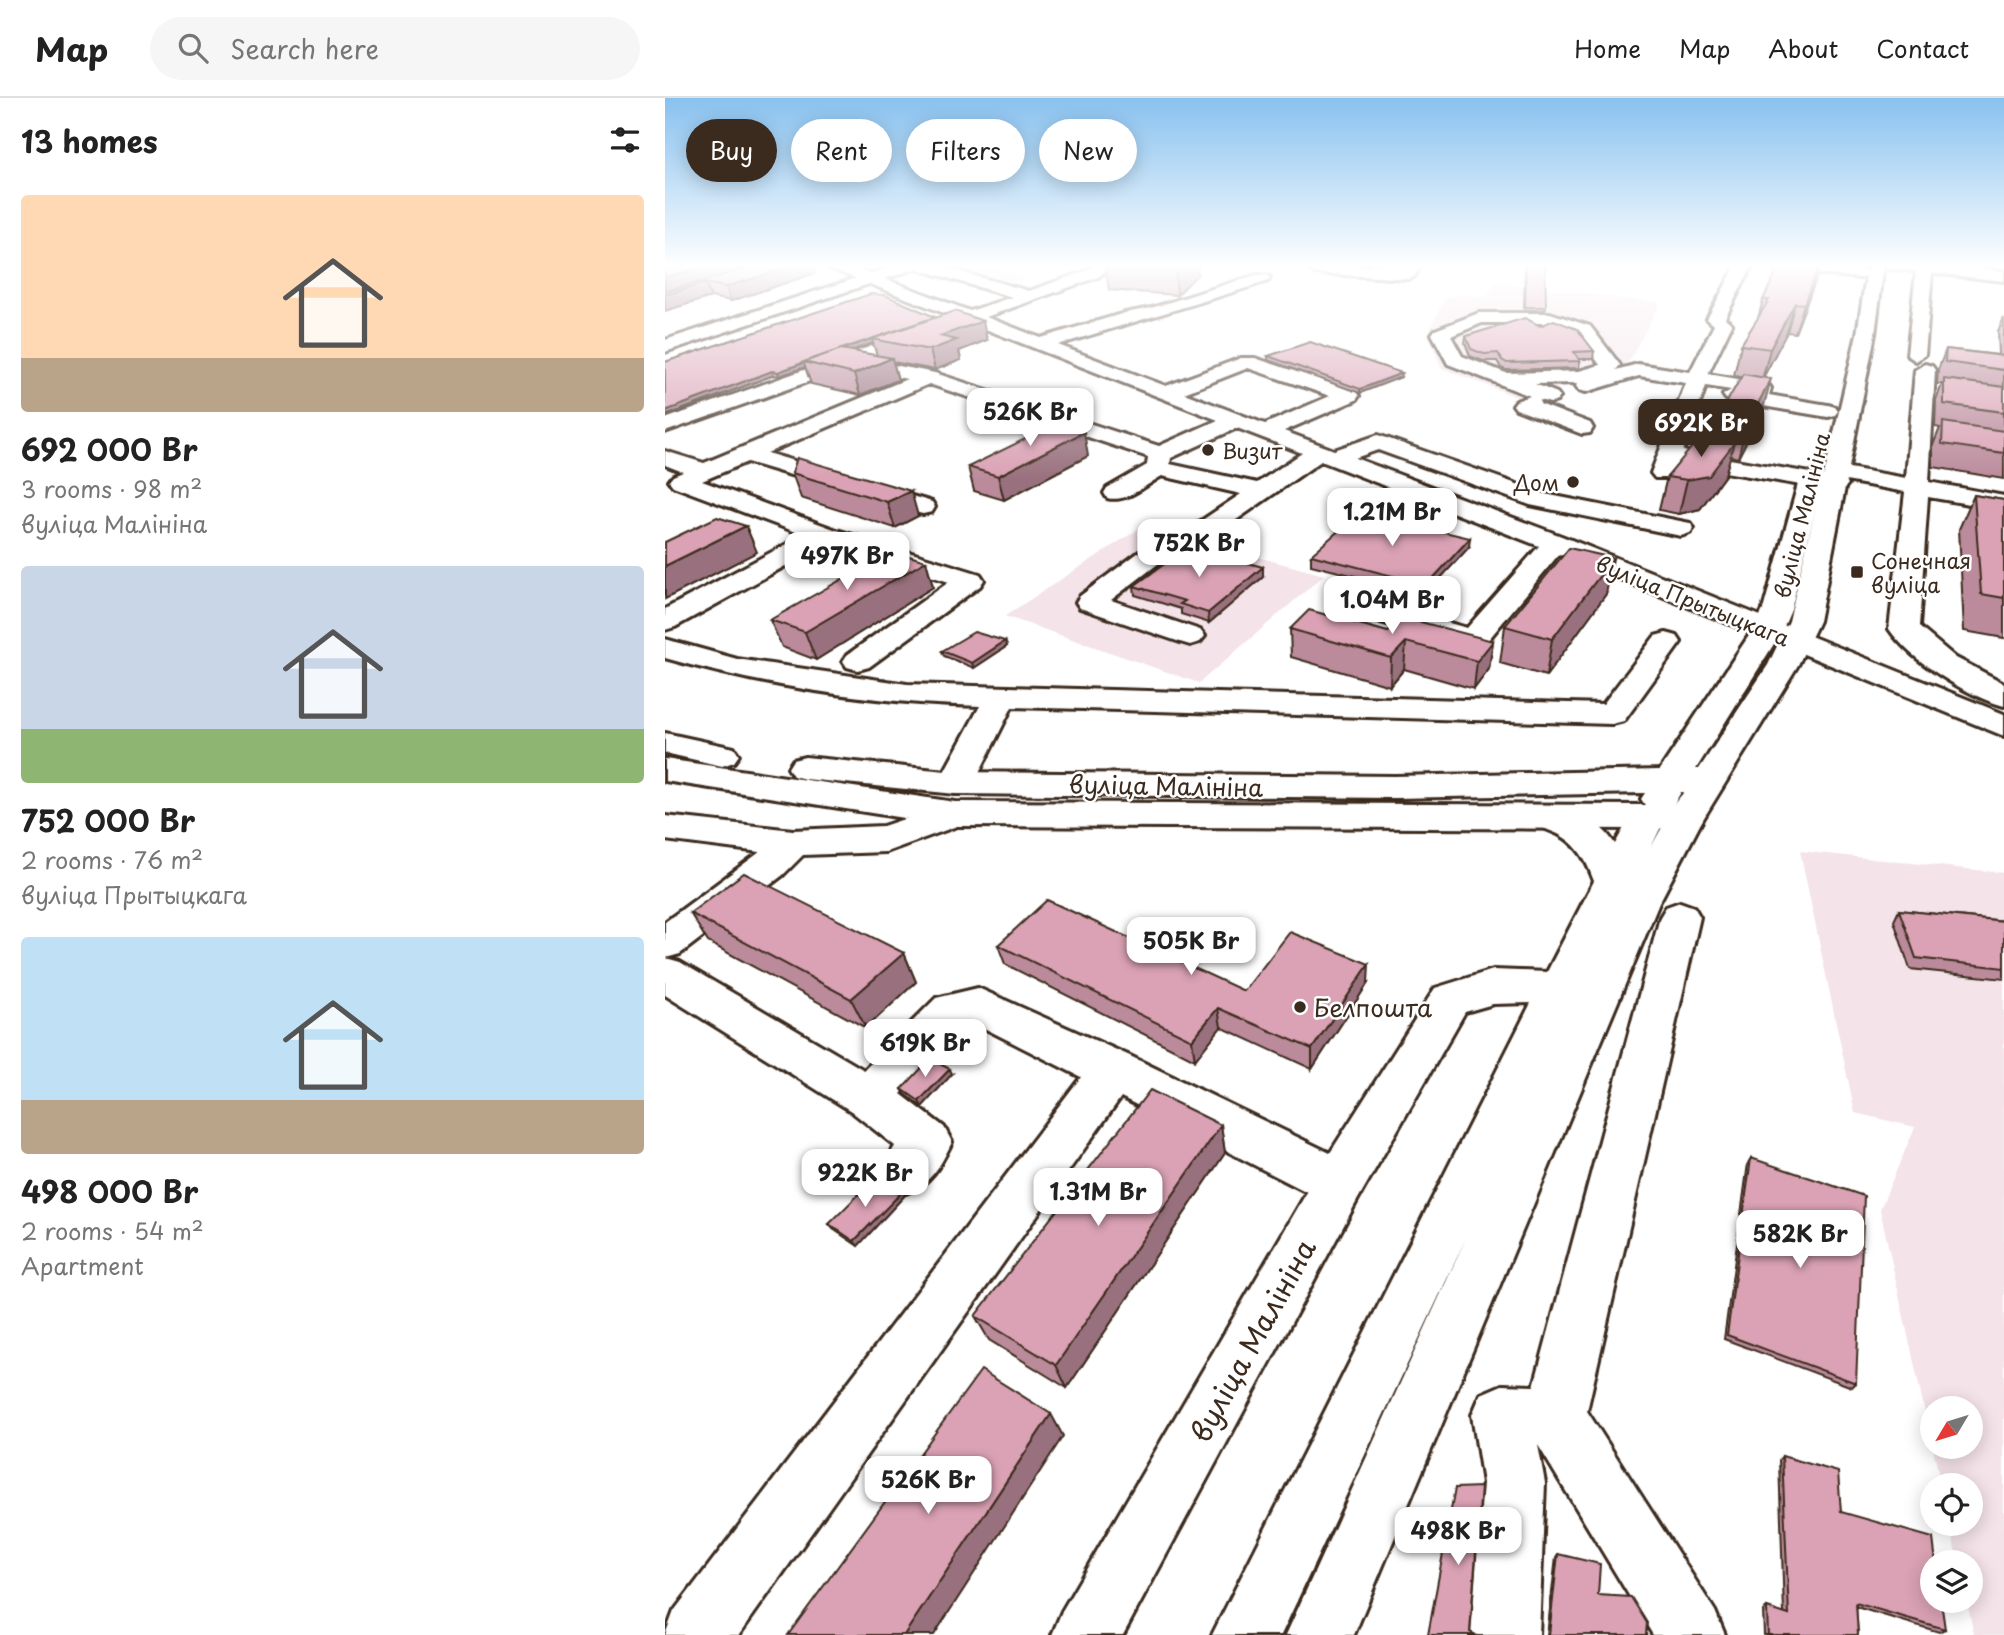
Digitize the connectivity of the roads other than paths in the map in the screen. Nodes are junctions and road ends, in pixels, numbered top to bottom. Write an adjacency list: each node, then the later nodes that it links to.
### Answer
1 (697, 336): 14 (main road)
2 (920, 336): 15 (main road)
3 (1019, 336): 12 (main road, вуліца Прытыцкага)
4 (1071, 336): 12 (main road)
5 (1088, 336): 13 (main road)
6 (1442, 336): 19 (main road)
7 (1588, 336): 19 (main road)
8 (1718, 336): 20 (main road)
9 (1848, 336): 26 (main road, вуліца Малініна)
10 (1866, 336): 41 (main road, вуліца Малініна)
11 (1922, 336): 16 (main road)
12 (1042, 344): 21 (main road, вуліца Прытыцкага)
13 (1115, 345)
14 (665, 346)
15 (847, 362): 17 (main road); 29 (main road)
16 (1921, 372): 23 (main road); 33 (main road)
17 (928, 377): 35 (main road); 39 (main road)
18 (1197, 379): 21 (main road); 22 (main road); 27 (main road)
19 (1504, 379): 24 (main road)
20 (1696, 384): 24 (main road); 26 (main road); 42 (main road)
21 (1168, 392): 28 (main road, вуліца Прытыцкага)
22 (1232, 392)
23 (1950, 394)
24 (1550, 397): 30 (main road)
25 (1276, 409): 27 (main road)
26 (1828, 411): 32 (main road, вуліца Малініна)
27 (1298, 417): 31 (main road)
28 (1237, 420): 31 (main road, вуліца Прытыцкага); 39 (main road)
29 (665, 426)
30 (1582, 428)
31 (1266, 431): 36 (main road, вуліца Прытыцкага)
32 (1822, 434)
33 (1921, 434): 34 (main road); 43 (main road)
34 (1944, 437)
35 (746, 454): 40 (main road); 48 (main road)
36 (1327, 454): 44 (main road); 49 (main road); 51 (main road, вуліца Прытыцкага)
37 (1816, 457): 42 (main road, вуліца Малініна)
38 (665, 458): 40 (main road)
39 (1159, 461): 44 (main road); 45 (main road)
40 (698, 478): 46 (main road); 50 (main road)
41 (1837, 479): 42 (main road); 43 (main road); 55 (main road, вуліца Малініна)
42 (1811, 480): 55 (main road, вуліца Малініна)
43 (1917, 489): 47 (main road); 59 (main road)
44 (1260, 491): 54 (main road)
45 (1116, 493)
46 (665, 498)
47 (2004, 503)
48 (923, 507)
49 (1681, 528)
50 (825, 534): 53 (main road); 58 (main road)
51 (1555, 543): 52 (main road); 55 (main road, вуліца Прытыцкага)
52 (1366, 609)
53 (665, 621)
54 (1190, 636)
55 (1780, 637): 61 (main road, вуліца Прытыцкага); 64 (main road, вуліца Малініна)
56 (1666, 642): 60 (main road)
57 (665, 648): 60 (main road)
58 (858, 661)
59 (2004, 696)
60 (1001, 697): 65 (main road)
61 (2004, 726)
62 (665, 743): 65 (main road, вуліца Малініна)
63 (665, 770): 65 (main road, вуліца Малініна)
64 (1679, 798): 65 (main road, вуліца Малініна); 66 (main road, вуліца Малініна); 69 (main road); 73 (main road)
65 (956, 799): 66 (main road, вуліца Малініна); 68 (main road, вуліца Малініна)
66 (1549, 817): 69 (main road)
67 (665, 828): 68 (main road, вуліца Малініна)
68 (793, 843): 71 (main road)
69 (1613, 881): 73 (main road)
70 (1680, 917): 78 (main road)
71 (665, 943)
72 (665, 974): 75 (main road)
73 (1578, 997): 77 (main road, вуліца Малініна); 81 (main road); 82 (main road)
74 (1114, 1070): 75 (main road); 77 (main road); 79 (main road)
75 (868, 1097): 76 (main road)
76 (906, 1170)
77 (1340, 1183): 80 (main road, вуліца Малініна)
78 (1556, 1416): 83 (main road); 84 (main road)
79 (698, 1635)
80 (1086, 1635)
81 (1246, 1635)
82 (1320, 1635)
83 (1505, 1635)
84 (1692, 1635)

